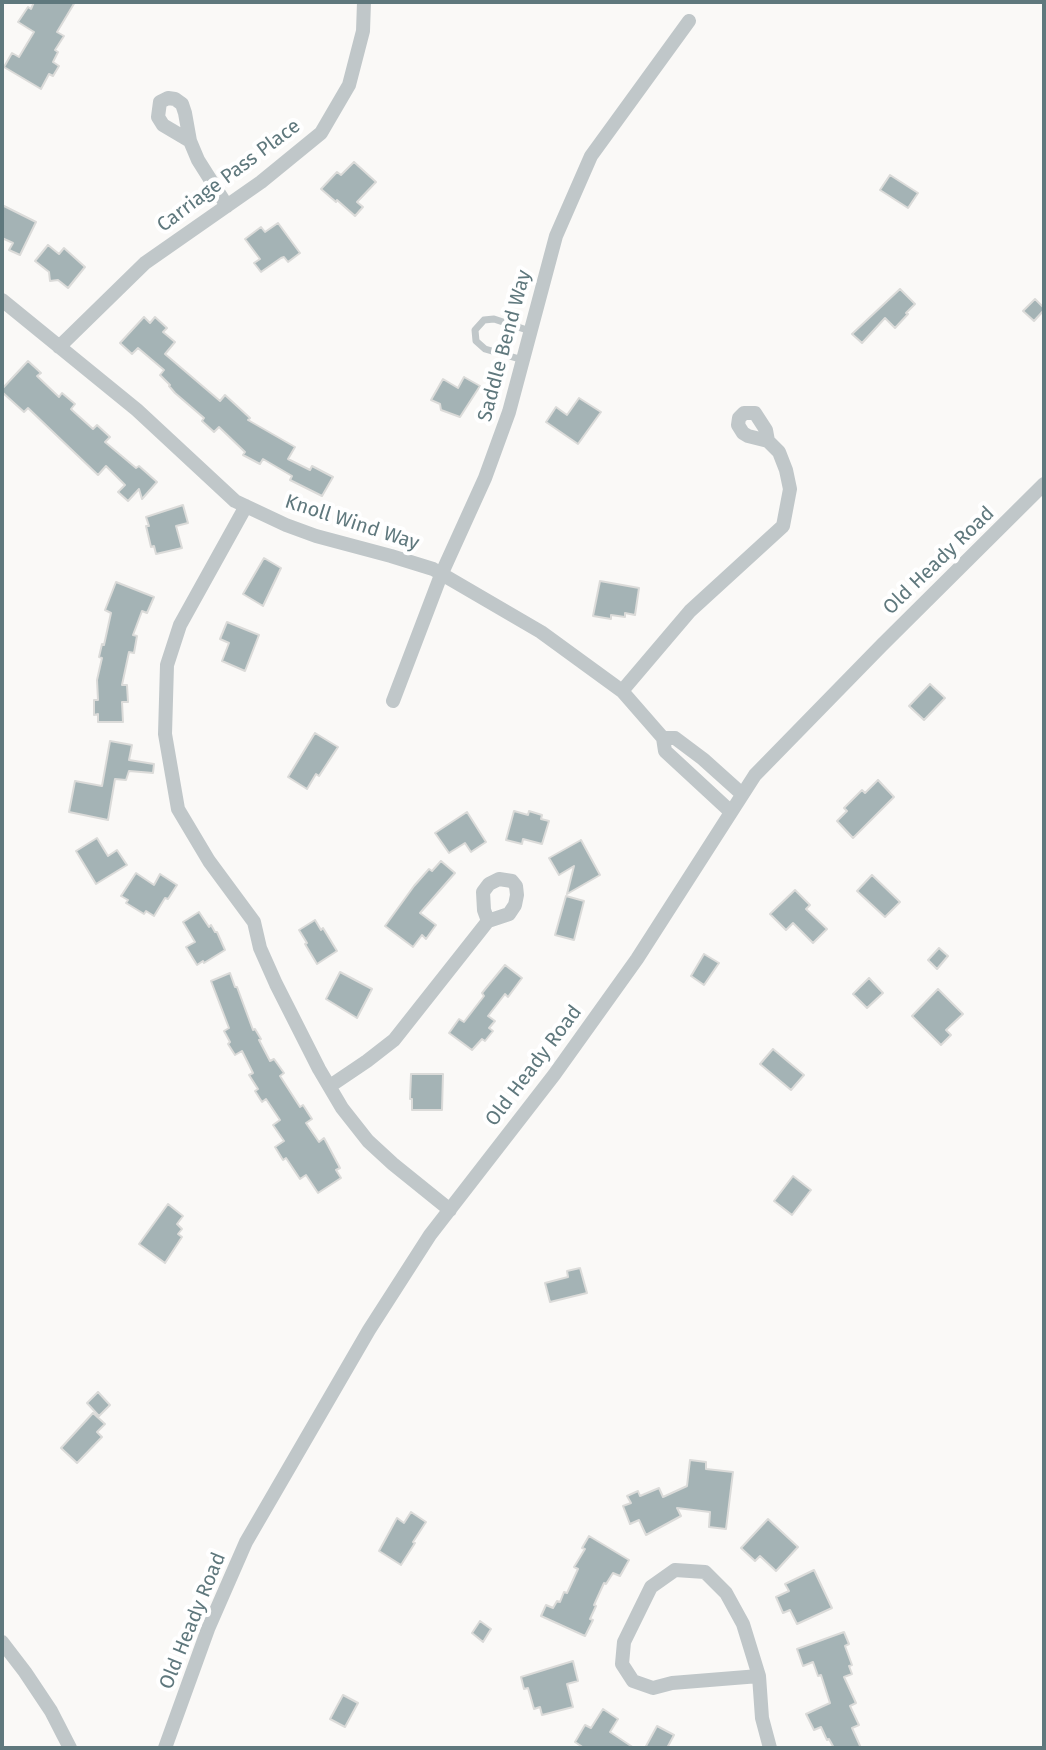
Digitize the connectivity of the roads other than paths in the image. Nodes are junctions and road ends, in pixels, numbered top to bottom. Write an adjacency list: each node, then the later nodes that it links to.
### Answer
1 (364, 2): 4 (street, Carriage Pass Place)
2 (689, 21): 6 (street, Saddle Bend Way)
3 (190, 141): 4 (street)
4 (227, 206): 7 (street, Carriage Pass Place)
5 (2, 300): 7 (street, Knoll Wind Way)
6 (530, 331): 8 (street, Saddle Bend Way); 8 (lane)
7 (59, 347): 11 (street, Knoll Wind Way)
8 (523, 360): 12 (street, Saddle Bend Way)
9 (768, 441): 13 (street)
10 (1044, 484): 16 (street, Old Heady Road)
11 (246, 506): 12 (street, Knoll Wind Way); 19 (street)
12 (441, 575): 13 (street, Knoll Wind Way); 14 (street, Saddle Bend Way)
13 (622, 691): 15 (street, Knoll Wind Way)
14 (393, 701)
15 (663, 738): 16 (street, Knoll Wind Way); 17 (street, Knoll Wind Way)
16 (742, 794): 17 (street, Old Heady Road)
17 (731, 812): 20 (street, Old Heady Road)
18 (488, 921): 19 (street)
19 (330, 1086): 20 (street)
20 (450, 1210): 24 (street, Old Heady Road)
21 (2, 1642): 23 (street)
22 (759, 1676): 22 (street); 25 (street)
23 (70, 1748)
24 (165, 1748)
25 (770, 1748)

